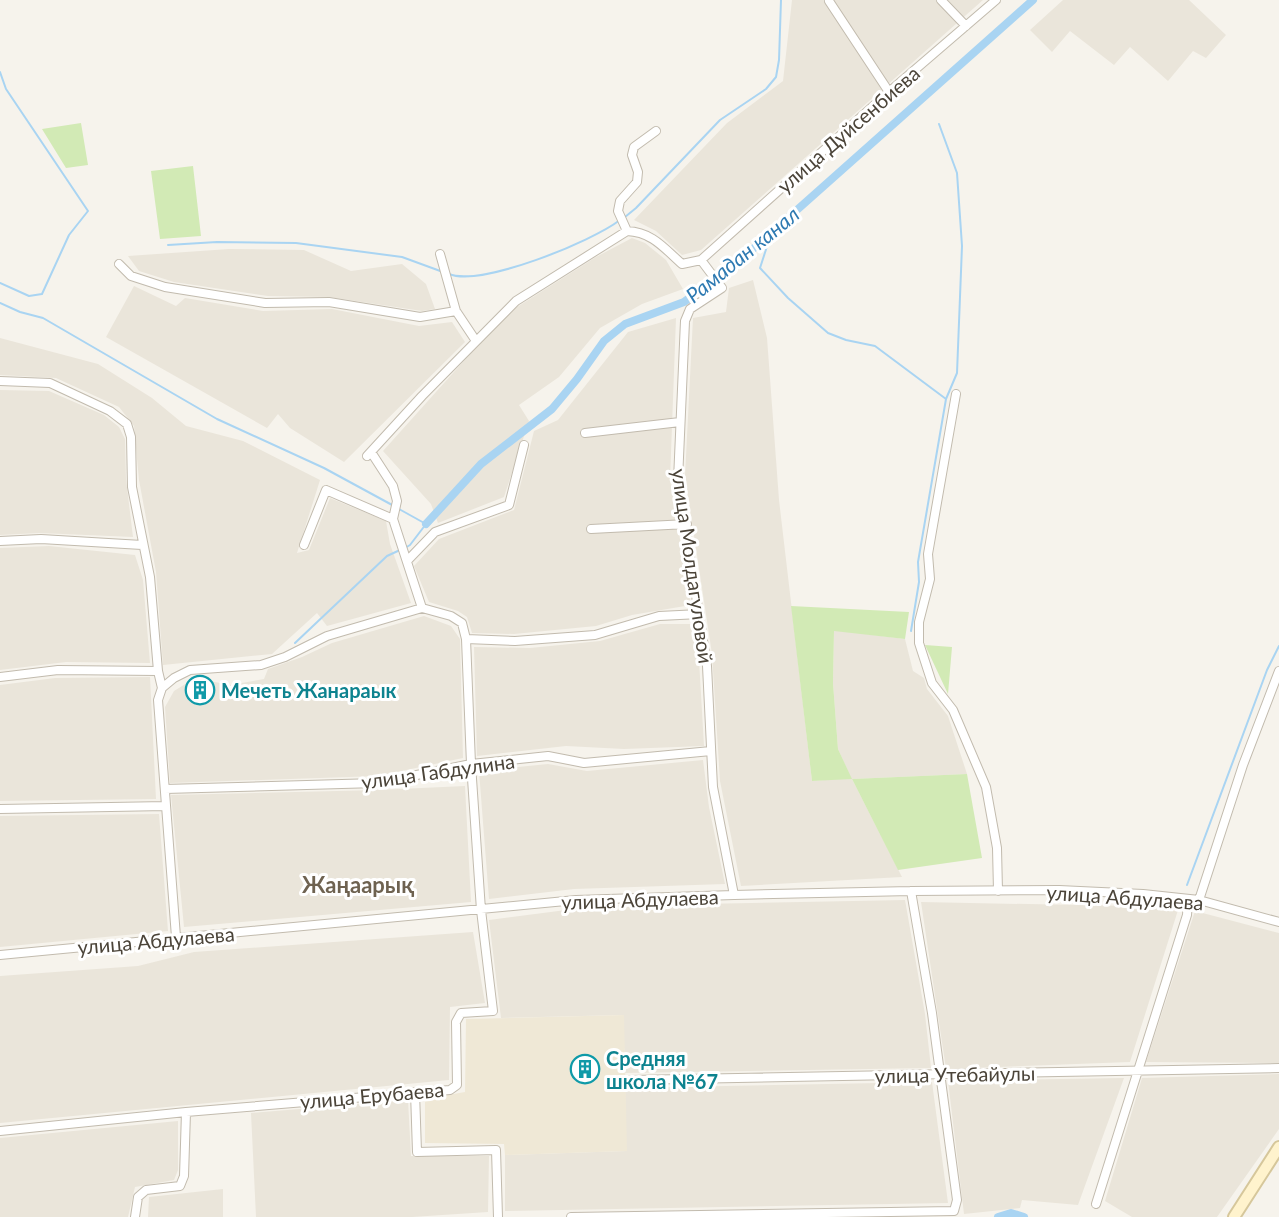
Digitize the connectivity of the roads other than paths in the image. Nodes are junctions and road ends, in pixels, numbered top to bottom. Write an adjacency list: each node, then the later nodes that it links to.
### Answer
1 (941, 0): 4 (street)
2 (996, 0): 4 (street, улица Дуйсенбиева)
3 (829, 1): 5 (street)
4 (966, 26): 5 (street, улица Дуйсенбиева)
5 (888, 92): 9 (street, улица Дуйсенбиева)
6 (656, 131): 7 (street)
7 (627, 231): 9 (street); 12 (street)
8 (440, 254): 11 (street)
9 (701, 260): 15 (street, улица Молдагуловой)
10 (120, 264): 11 (street)
11 (456, 311): 12 (street)
12 (476, 340): 18 (street)
13 (0, 381): 22 (street)
14 (956, 394): 38 (street)
15 (680, 422): 16 (street); 19 (street, улица Молдагуловой)
16 (585, 432)
17 (524, 445): 24 (street)
18 (393, 519): 23 (street); 24 (street)
19 (687, 524): 20 (street); 26 (street, улица Молдагуловой)
20 (591, 529)
21 (0, 541): 22 (street)
22 (142, 545): 28 (street)
23 (304, 545)
24 (407, 561): 25 (street)
25 (422, 608): 27 (street); 31 (street)
26 (700, 614): 27 (street); 32 (street, улица Молдагуловой)
27 (466, 639): 33 (street, улица Ерубаева)
28 (158, 671): 30 (street); 31 (street)
29 (1279, 671): 41 (street)
30 (0, 677)
31 (162, 688): 34 (street)
32 (711, 751): 33 (street, улица Габдулина); 39 (street, улица Молдагуловой)
33 (471, 765): 34 (street, улица Габдулина); 42 (street, улица Ерубаева)
34 (165, 789): 35 (street)
35 (166, 806): 36 (street); 44 (street)
36 (0, 809)
37 (911, 891): 38 (street, улица Абдулаева); 39 (street, улица Абдулаева); 48 (street)
38 (998, 891): 40 (street, улица Абдулаева)
39 (734, 895): 42 (street, улица Абдулаева)
40 (1188, 899): 41 (street, улица Абдулаева); 47 (street)
41 (1199, 900): 43 (street, улица Абдулаева)
42 (481, 910): 44 (street, улица Абдулаева); 50 (street, улица Ерубаева)
43 (1279, 922)
44 (176, 937): 45 (street, улица Абдулаева)
45 (0, 955)
46 (1279, 1068): 47 (street, улица Утебайулы)
47 (1138, 1070): 48 (street, улица Утебайулы); 54 (street)
48 (940, 1075): 49 (street, улица Утебайулы); 57 (street)
49 (631, 1080)
50 (415, 1092): 51 (street, улица Ерубаева); 56 (street)
51 (186, 1112): 52 (street, улица Ерубаева); 55 (street)
52 (0, 1131)
53 (1279, 1147): 58 (main road)
54 (1096, 1204)
55 (135, 1217)
56 (498, 1217)
57 (571, 1217)
58 (1234, 1217)

